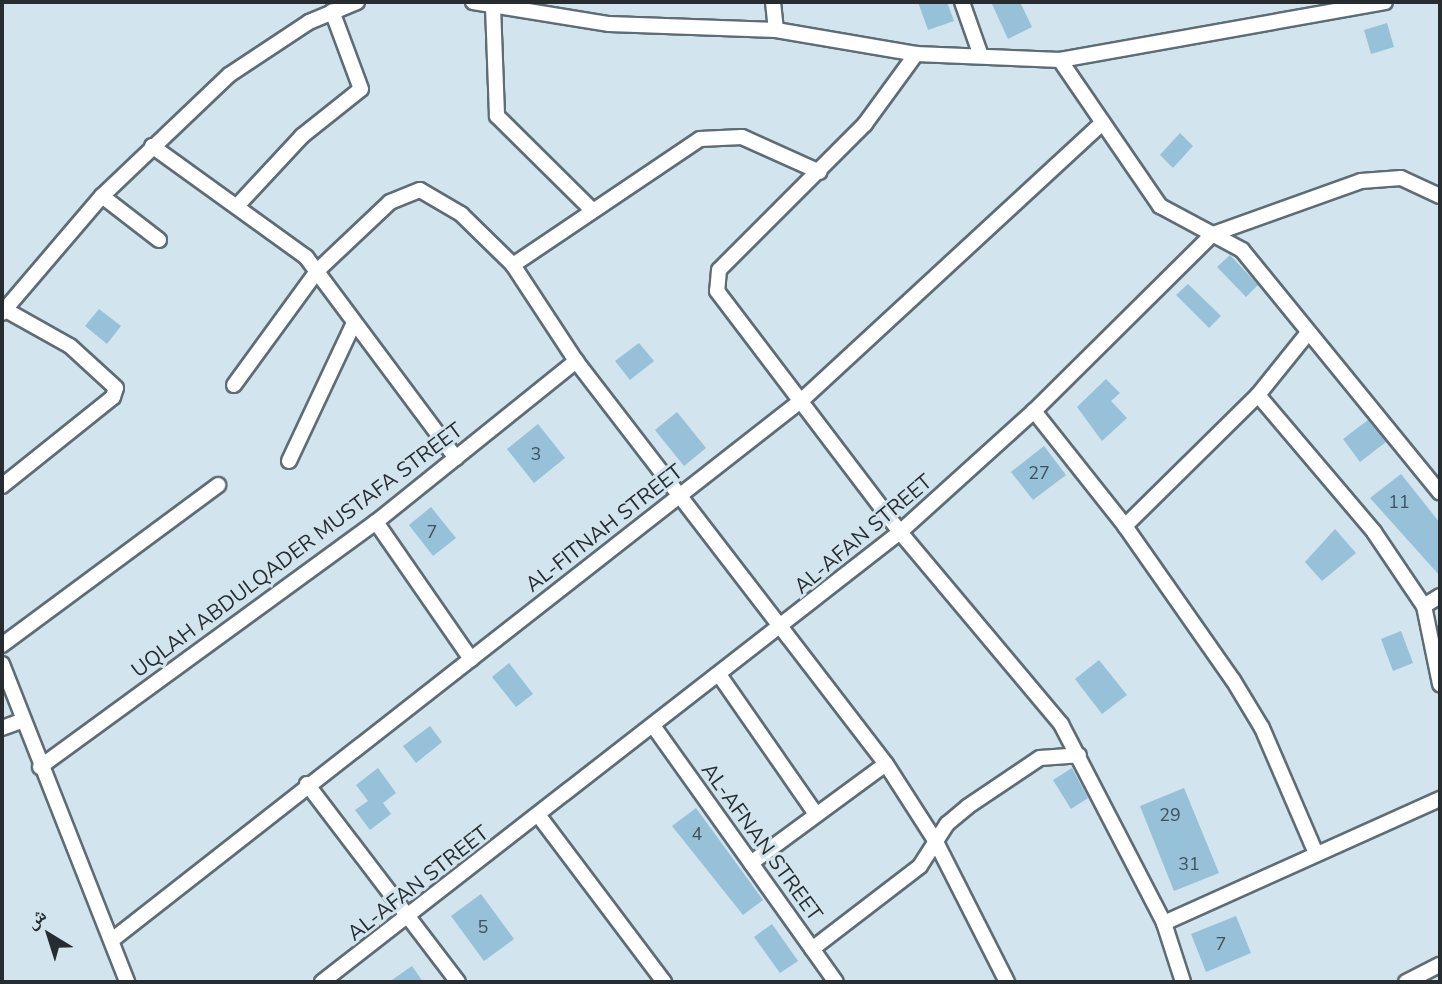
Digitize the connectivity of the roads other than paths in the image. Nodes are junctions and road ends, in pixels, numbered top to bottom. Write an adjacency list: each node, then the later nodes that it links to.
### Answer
1 (357, 2): 8 (street)
2 (473, 2): 6 (street)
3 (773, 2): 9 (street)
4 (962, 2): 11 (street)
5 (1385, 2): 7 (street)
6 (493, 6): 9 (street); 19 (street)
7 (1329, 8): 12 (street)
8 (332, 11): 14 (street); 18 (street)
9 (776, 30): 10 (street)
10 (916, 54): 11 (street); 15 (street)
11 (981, 56): 12 (street)
12 (1060, 60): 13 (street)
13 (1101, 124): 20 (street); 30 (street, AL-FITNAH STREET)
14 (152, 146): 16 (street); 18 (street)
15 (820, 172): 19 (street); 30 (street)
16 (102, 195): 21 (street); 24 (street)
17 (1440, 196): 20 (street, AL-AFAN STREET)
18 (237, 206): 23 (street)
19 (590, 208): 22 (street)
20 (1213, 234): 26 (street); 31 (street, AL-AFAN STREET)
21 (159, 240)
22 (513, 265): 23 (street); 27 (street)
23 (317, 271): 25 (street); 28 (street)
24 (3, 311): 35 (street)
25 (354, 323): 32 (street); 33 (street)
26 (1307, 334): 29 (street); 36 (street)
27 (576, 361): 32 (street, UQLAH ABDULQADER MUSTAFA STREET); 37 (street)
28 (234, 385)
29 (1258, 395): 39 (street); 42 (street)
30 (802, 400): 37 (street, AL-FITNAH STREET); 40 (street)
31 (1034, 411): 39 (street); 40 (street, AL-AFAN STREET)
32 (456, 458): 38 (street, UQLAH ABDULQADER MUSTAFA STREET)
33 (289, 461)
34 (218, 485): 44 (street)
35 (2, 486)
36 (1440, 493)
37 (681, 494): 43 (street); 45 (street, AL-FITNAH STREET)
38 (376, 522): 45 (street); 54 (street, UQLAH ABDULQADER MUSTAFA STREET)
39 (1125, 526): 60 (street)
40 (900, 532): 43 (street, AL-AFAN STREET); 52 (street)
41 (1440, 596): 42 (street)
42 (1424, 606): 48 (street)
43 (784, 627): 47 (street, AL-AFAN STREET); 53 (street)
44 (2, 645)
45 (471, 659): 55 (street, AL-FITNAH STREET)
46 (2, 664): 49 (street)
47 (720, 676): 50 (street, AL-AFAN STREET); 57 (street)
48 (1440, 684)
49 (22, 721): 51 (street); 54 (street)
50 (654, 727): 58 (street, AL-AFAN STREET); 61 (street, AL-AFNAN STREET)
51 (2, 728)
52 (1079, 755): 59 (street); 63 (street)
53 (886, 764): 57 (street); 59 (street)
54 (40, 767): 64 (street)
55 (307, 784): 62 (street); 64 (street, AL-FITNAH STREET)
56 (1440, 799): 60 (street)
57 (816, 814): 61 (street)
58 (539, 816): 62 (street, AL-AFAN STREET); 70 (street)
59 (936, 842): 65 (street); 72 (street)
60 (1315, 850): 63 (street)
61 (751, 863): 65 (street, AL-AFNAN STREET)
62 (411, 917): 68 (street, AL-AFAN STREET); 69 (street)
63 (1164, 923): 73 (street)
64 (112, 940): 67 (street)
65 (812, 949): 71 (street, AL-AFNAN STREET)
66 (1440, 965): 74 (street)
67 (127, 982)
68 (322, 982)
69 (458, 982)
70 (664, 982)
71 (836, 982)
72 (1007, 982)
73 (1183, 982)
74 (1406, 982)

